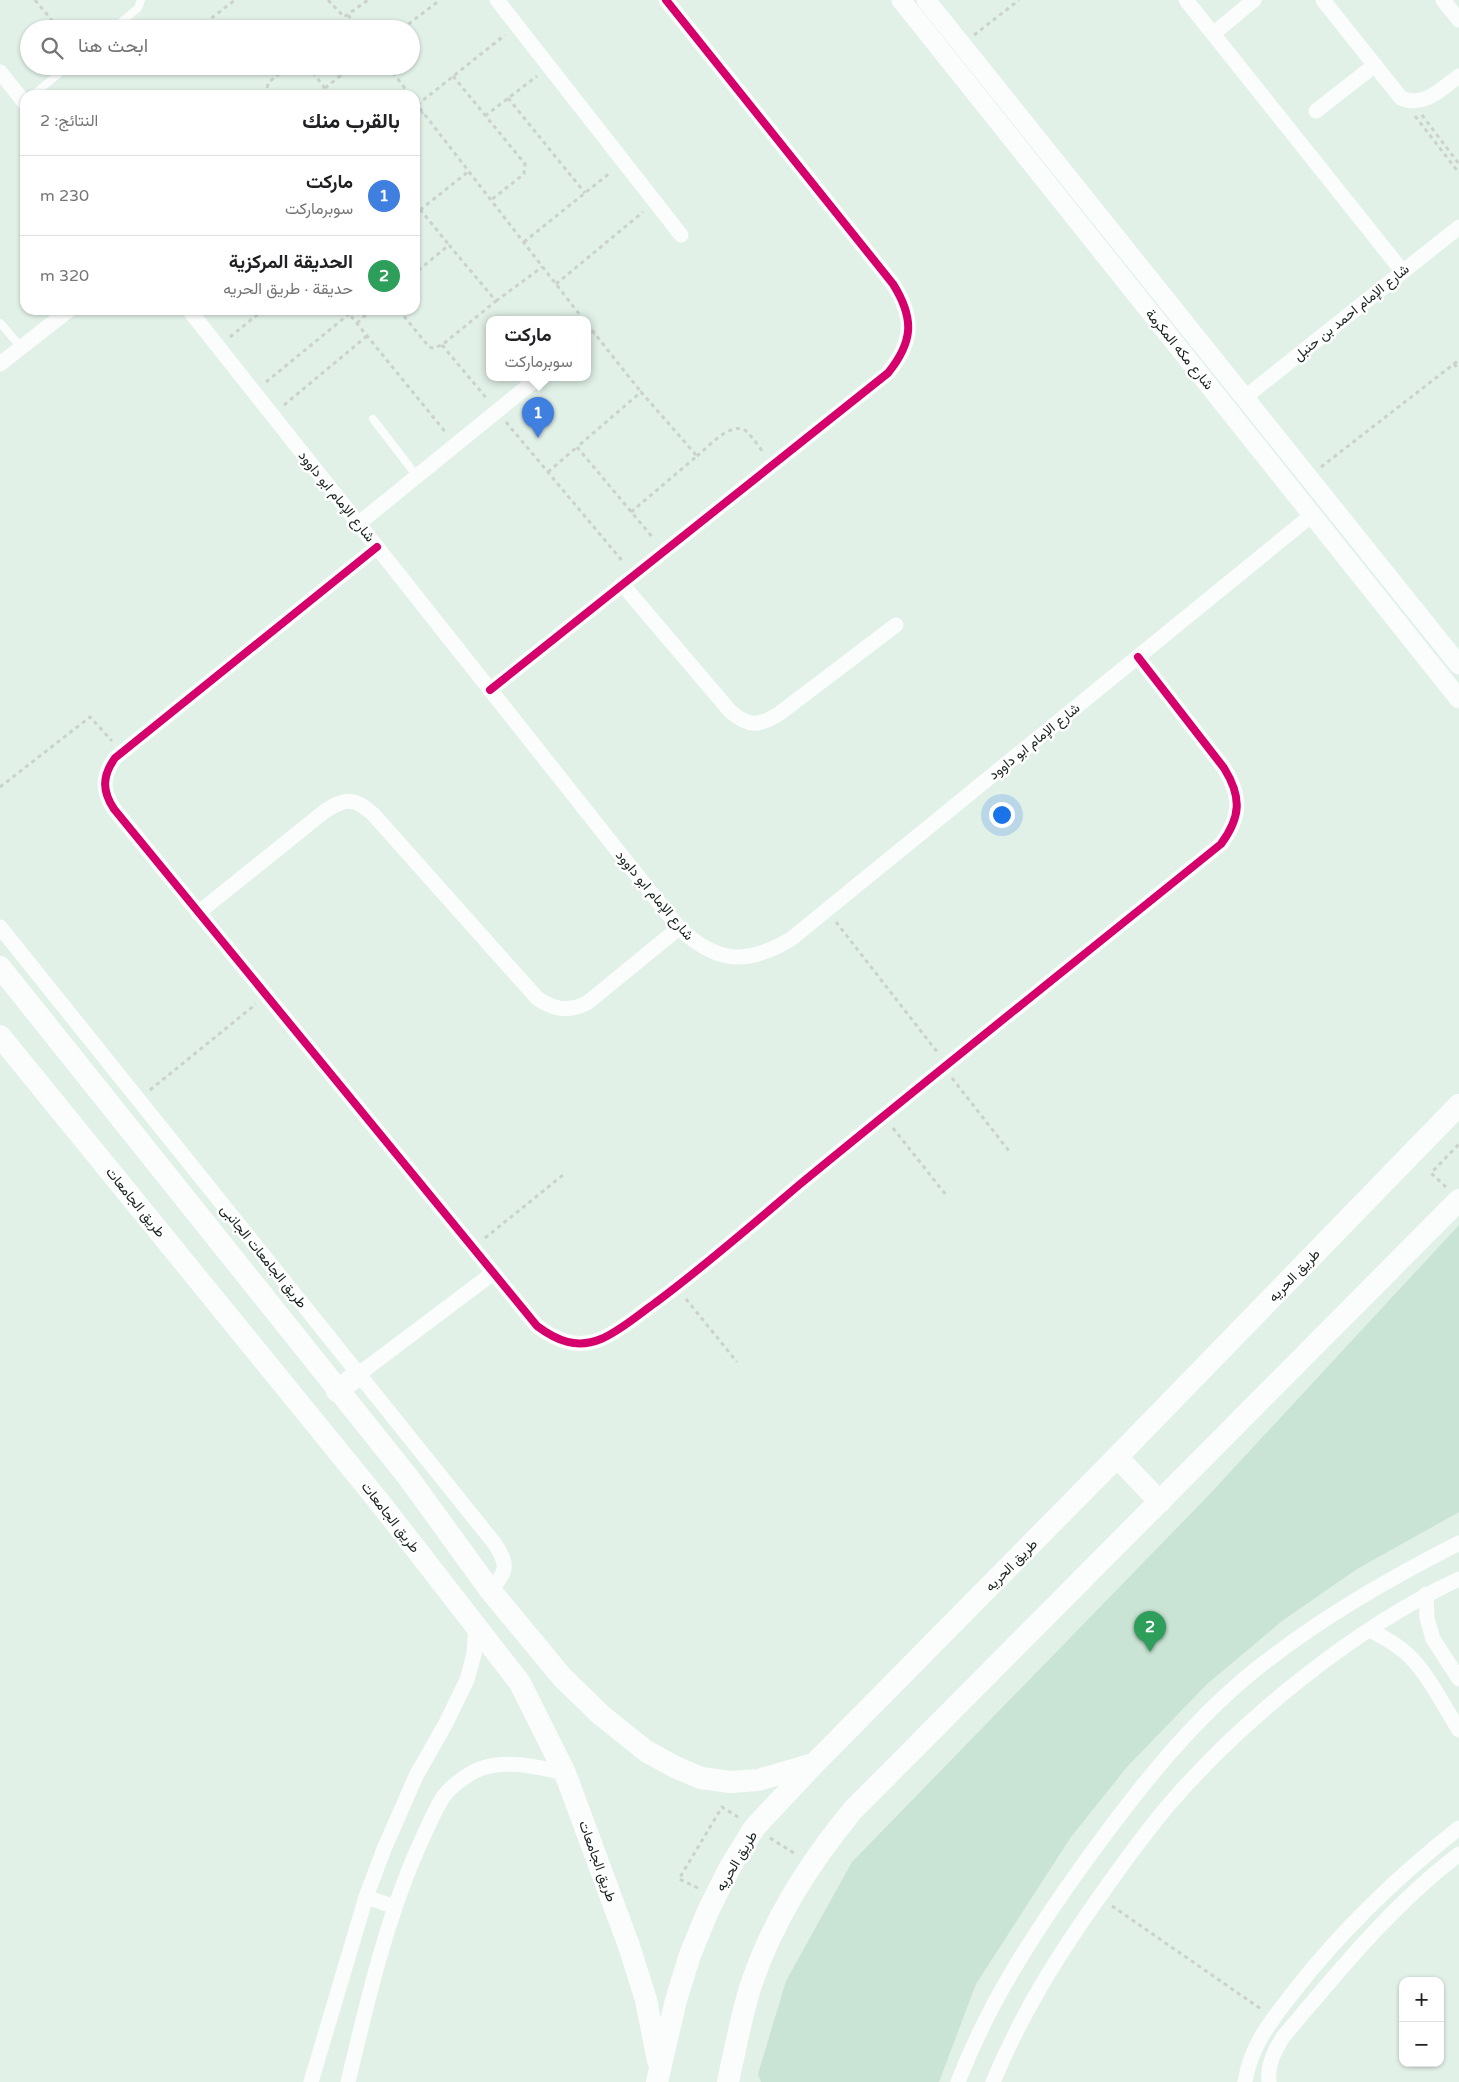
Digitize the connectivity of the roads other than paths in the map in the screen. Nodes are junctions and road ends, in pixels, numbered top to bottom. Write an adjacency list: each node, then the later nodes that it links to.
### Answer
1 (141, 0): 10 (lane)
2 (497, 0): 21 (street)
3 (666, 0): 37 (street)
4 (901, 0): 23 (street, شارع مكه المكرمة)
5 (926, 0): 22 (street, شارع مكه المكرمة)
6 (1186, 0): 12 (street)
7 (1254, 0): 12 (street)
8 (1323, 0): 13 (street)
9 (1443, 0): 11 (street)
10 (124, 20)
11 (1459, 20)
12 (1213, 34): 24 (street)
13 (1374, 65): 16 (street); 19 (street)
14 (0, 72): 18 (street)
15 (57, 75): 17 (lane)
16 (1459, 76)
17 (39, 90)
18 (20, 93)
19 (1316, 111)
20 (1459, 227): 24 (street, شارع الإمام احمد بن حنبل)
21 (681, 235)
22 (1122, 245): 23 (street); 31 (street, شارع مكه المكرمة)
23 (1106, 257): 34 (street, شارع مكه المكرمة)
24 (1403, 272): 31 (street, شارع الإمام احمد بن حنبل)
25 (63, 315): 28 (street)
26 (193, 315): 35 (street, شارع الإمام ابو داوود)
27 (0, 323): 28 (lane)
28 (21, 347): 29 (street)
29 (0, 364)
30 (534, 381): 33 (street)
31 (1244, 398): 40 (street, شارع مكه المكرمة)
32 (373, 419): 33 (lane)
33 (416, 475): 35 (street)
34 (1312, 515): 39 (street, شارع الإمام ابو داوود); 42 (street, شارع مكه المكرمة)
35 (358, 524): 36 (street, شارع الإمام ابو داوود)
36 (377, 547): 41 (street, شارع الإمام ابو داوود); 43 (street)
37 (622, 584): 38 (street); 41 (street)
38 (896, 625)
39 (1138, 657): 45 (street, شارع الإمام ابو داوود); 50 (street)
40 (1459, 665)
41 (490, 690): 45 (street, شارع الإمام ابو داوود)
42 (1459, 699)
43 (198, 912): 45 (street); 50 (street)
44 (0, 927): 51 (street, طريق الجامعات الجانبى)
45 (679, 928)
46 (0, 967): 52 (main road)
47 (0, 1036): 59 (main road, طريق الجامعات)
48 (1459, 1105): 53 (main road, طريق الحريه)
49 (1455, 1197): 54 (main road)
50 (493, 1273): 51 (street)
51 (359, 1374): 52 (main road); 57 (street, طريق الجامعات الجانبى)
52 (337, 1391): 57 (main road)
53 (1117, 1457): 54 (main road); 64 (main road, طريق الحريه)
54 (1160, 1502): 75 (main road)
55 (1459, 1543): 76 (street)
56 (1459, 1579): 58 (street)
57 (490, 1590): 59 (main road); 64 (main road)
58 (1426, 1594): 61 (street); 62 (street)
59 (462, 1609): 60 (main road, طريق الجامعات)
60 (476, 1626): 65 (main road, طريق الجامعات); 68 (street)
61 (1370, 1630): 63 (street); 77 (street)
62 (1459, 1679)
63 (1459, 1730)
64 (814, 1764): 72 (main road, طريق الحريه)
65 (565, 1773): 69 (street); 72 (main road, طريق الجامعات)
66 (1459, 1828): 70 (street)
67 (1459, 1854): 71 (street)
68 (366, 1896): 69 (street); 73 (street)
69 (395, 1907): 74 (street)
70 (1320, 1958): 71 (street); 78 (street)
71 (1337, 1973): 79 (street)
72 (658, 2074)
73 (311, 2082)
74 (348, 2082)
75 (728, 2082)
76 (958, 2082)
77 (993, 2082)
78 (1244, 2082)
79 (1269, 2082)

